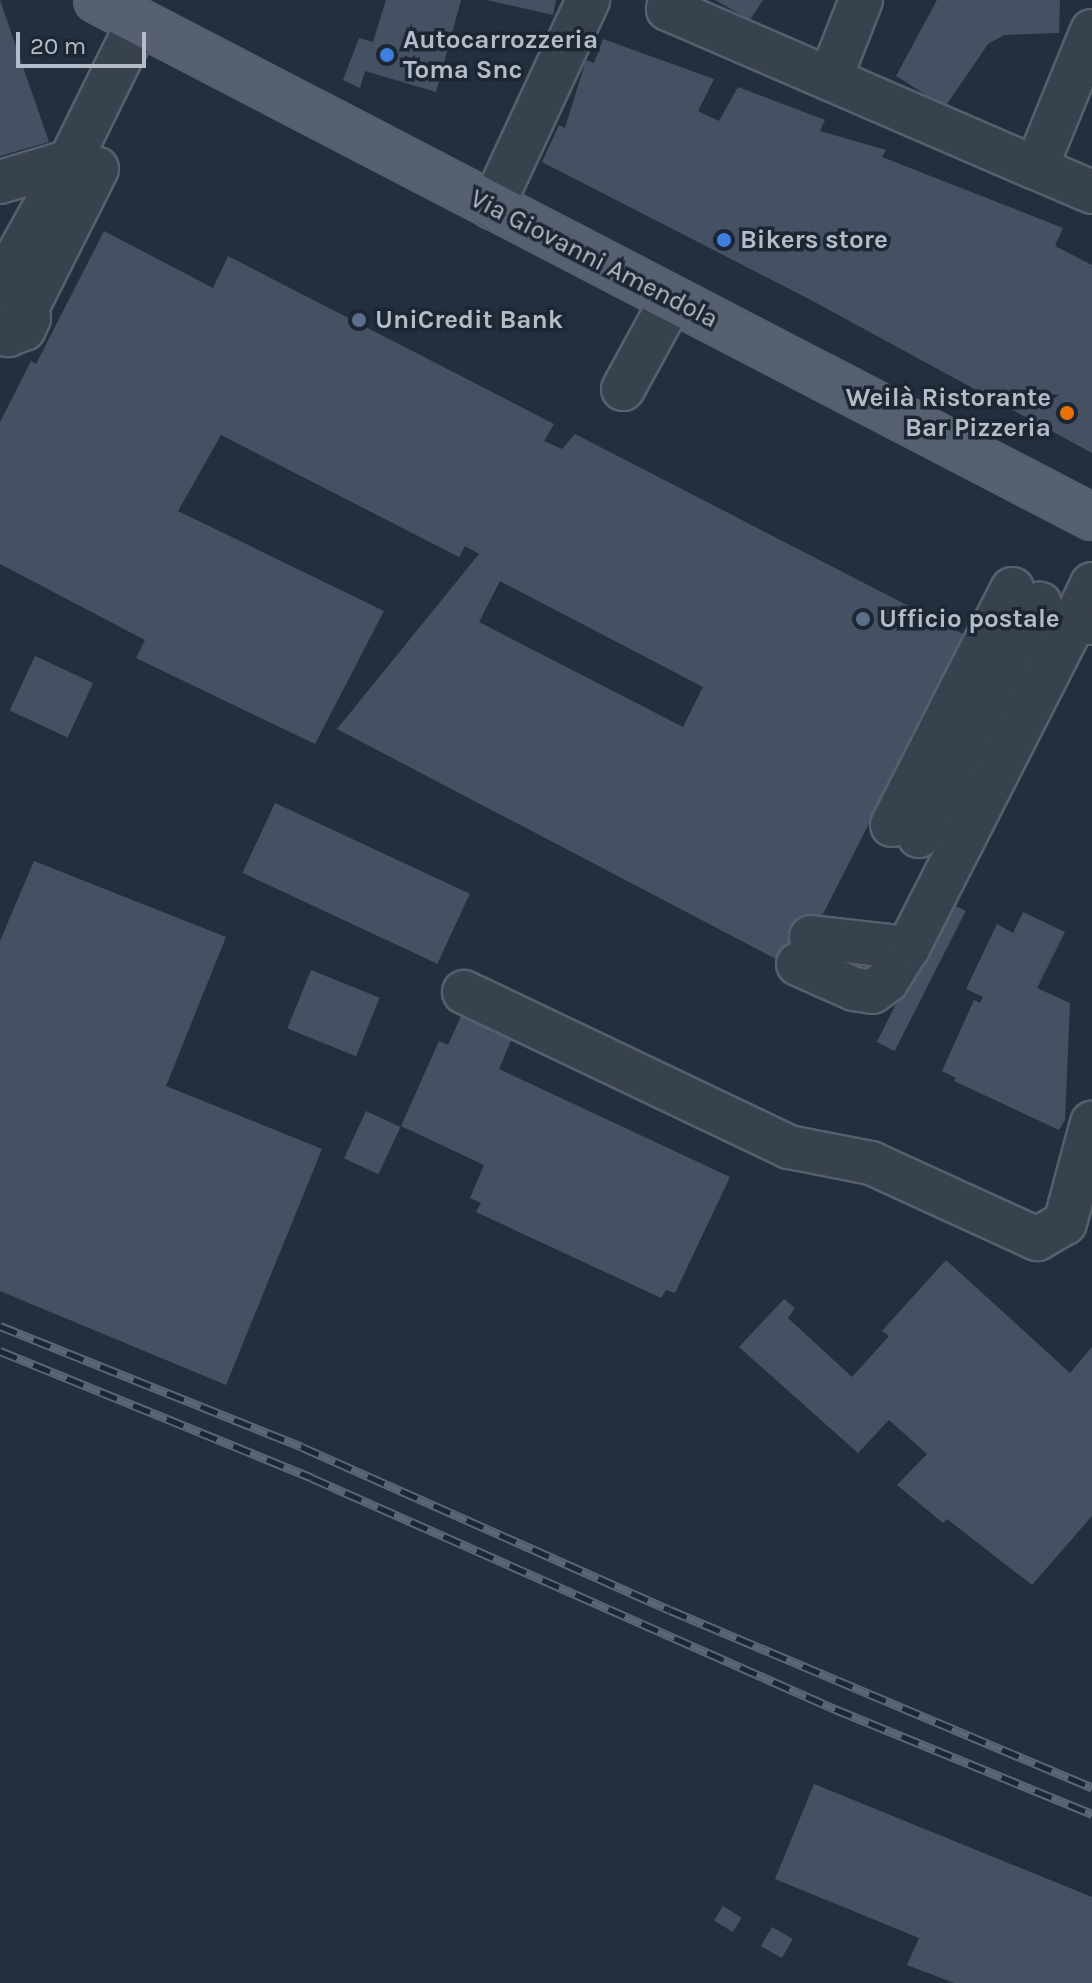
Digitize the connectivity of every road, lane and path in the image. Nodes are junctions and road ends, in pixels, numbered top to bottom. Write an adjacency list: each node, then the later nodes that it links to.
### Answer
1 (97, 0): 5 (main road, Via Giovanni Amendola)
2 (588, 0): 13 (street)
3 (672, 0): 7 (street)
4 (861, 0): 7 (street)
5 (139, 21): 9 (street); 13 (main road, Via Giovanni Amendola)
6 (1092, 31): 10 (street)
7 (830, 79): 10 (street)
8 (118, 128): 16 (street)
9 (67, 168): 11 (street); 14 (street)
10 (1036, 168): 12 (street)
11 (0, 182)
12 (1092, 192)
13 (492, 207): 15 (main road, Via Giovanni Amendola)
14 (0, 287)
15 (672, 299): 17 (street); 18 (main road, Via Giovanni Amendola)
16 (0, 328)
17 (623, 389)
18 (1092, 517)
19 (1092, 584): 20 (street)
20 (1054, 609): 21 (street); 22 (street)
21 (906, 830)
22 (804, 950)
23 (464, 992): 24 (street)
24 (1092, 1123)

